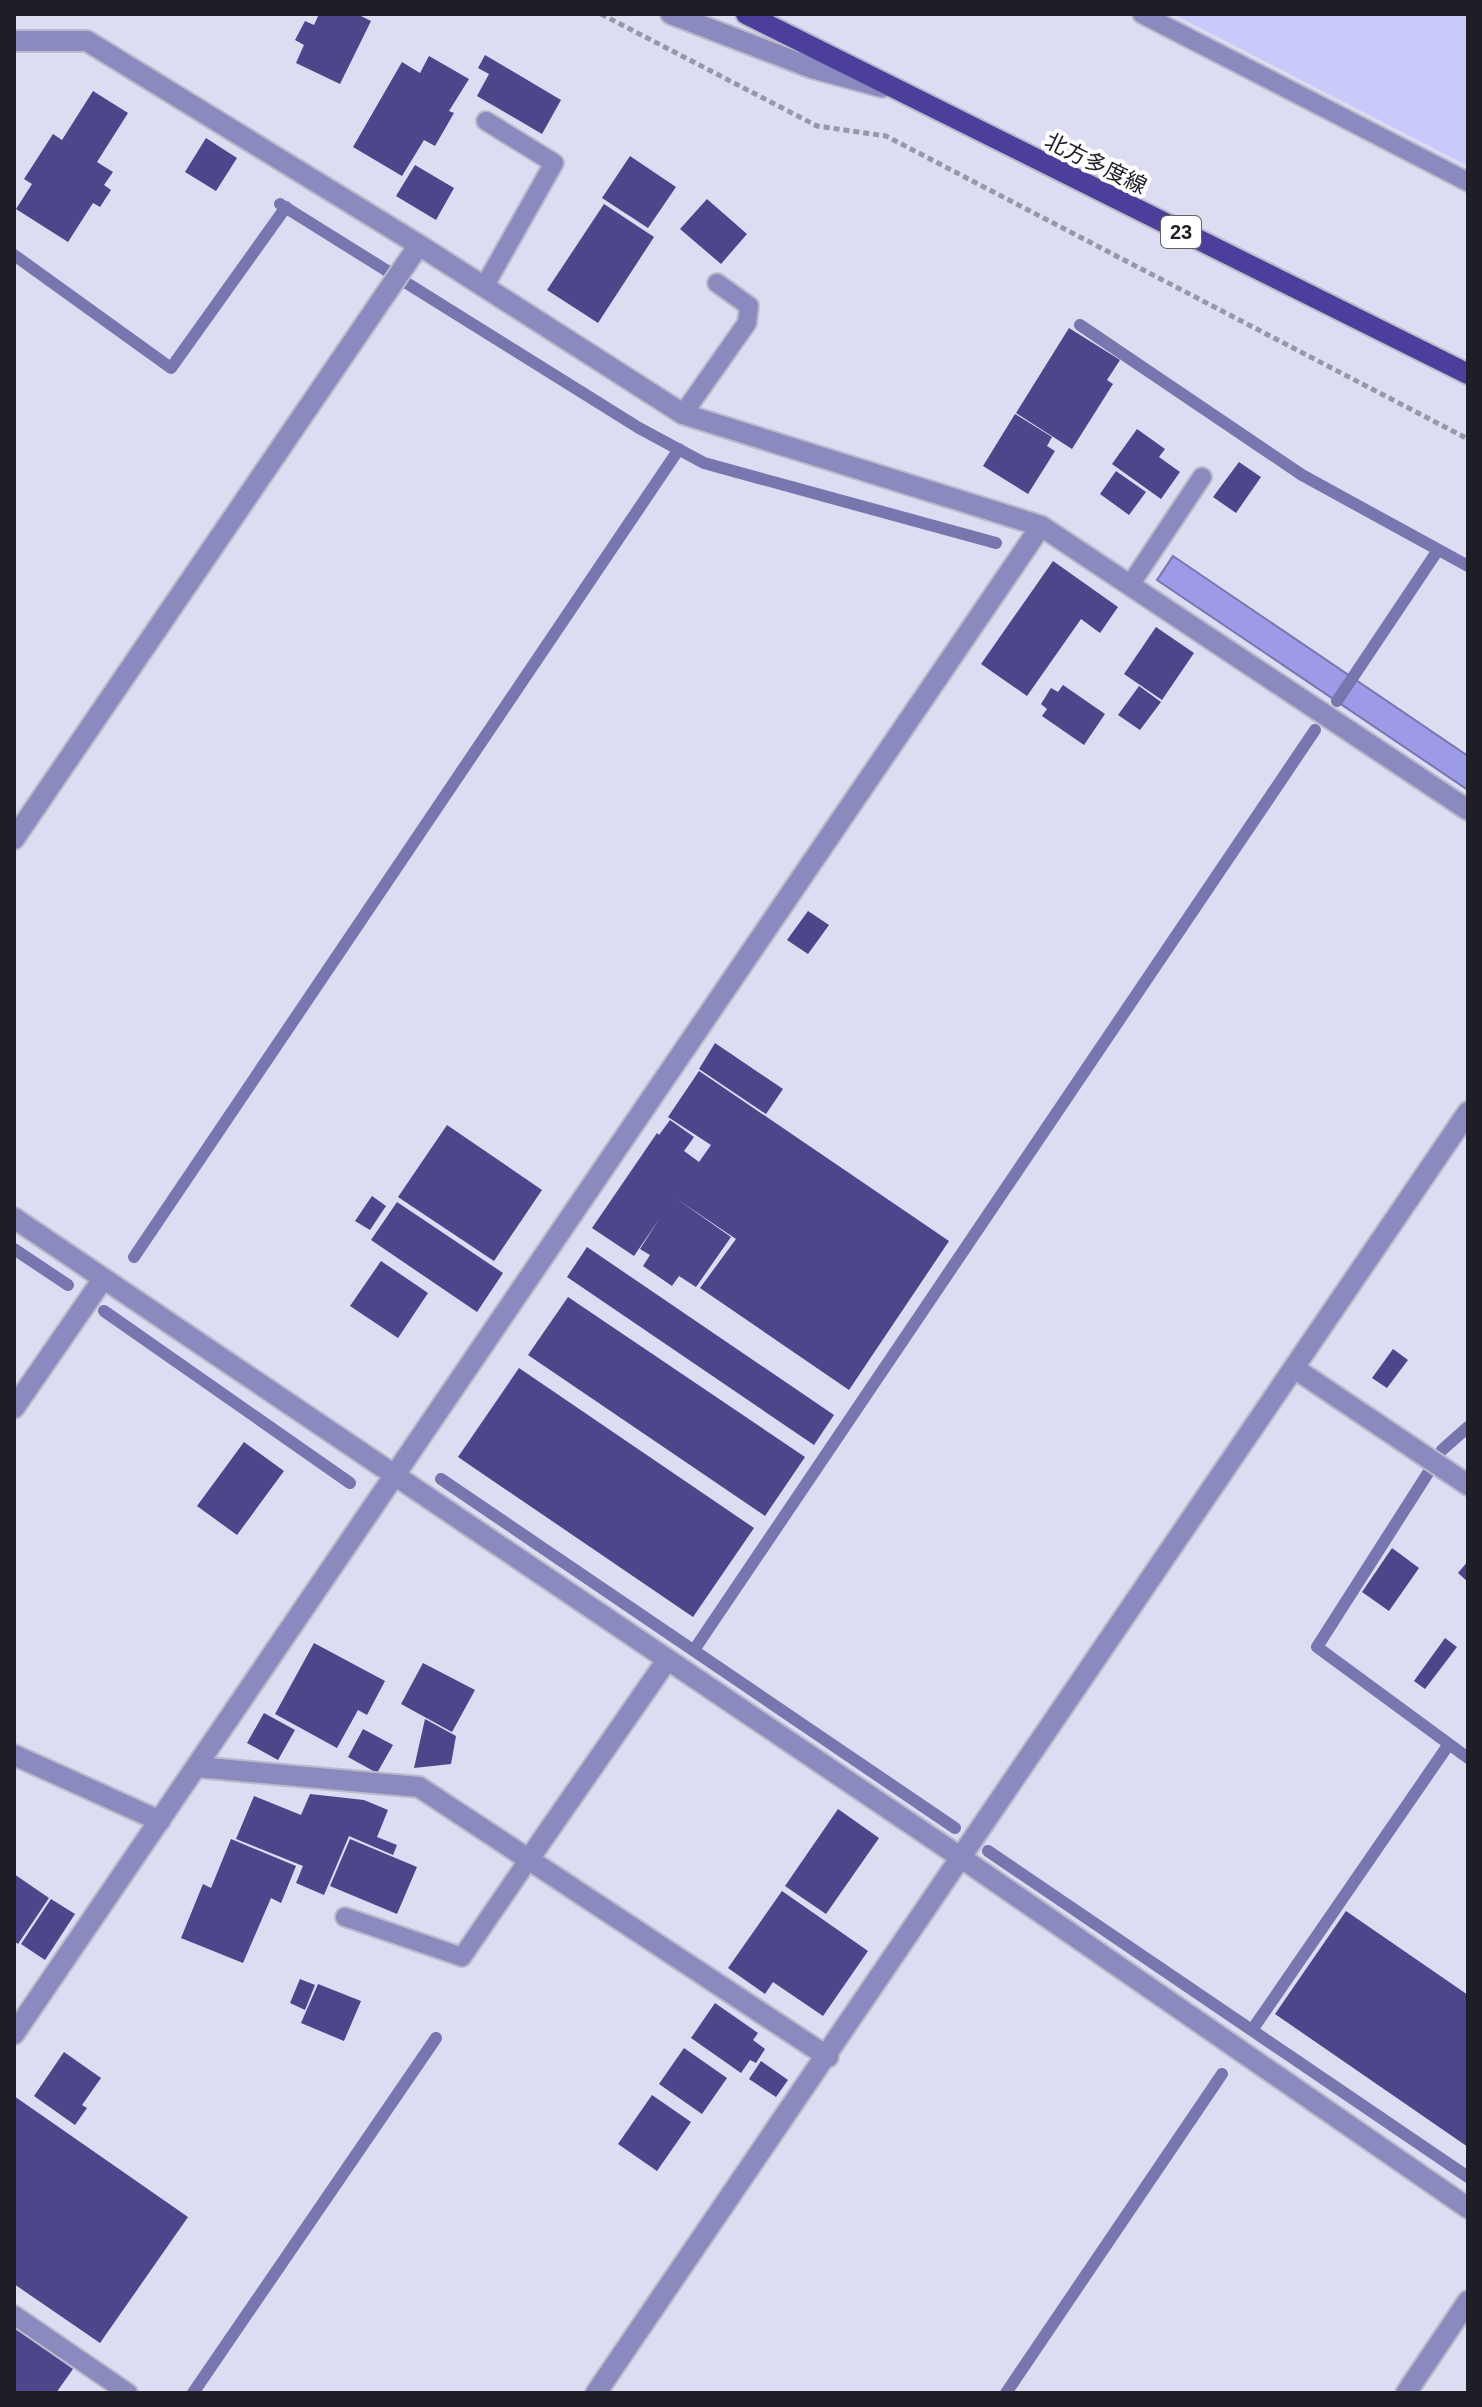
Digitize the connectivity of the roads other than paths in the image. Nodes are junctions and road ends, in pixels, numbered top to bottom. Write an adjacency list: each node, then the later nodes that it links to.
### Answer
1 (671, 14): 5 (street)
2 (746, 14): 5 (main road, 北方多度線 / 23)
3 (1142, 14): 7 (lane)
4 (14, 41): 8 (street)
5 (895, 90): 11 (main road, 北方多度線 / 23)
6 (486, 121): 10 (lane)
7 (1468, 182)
8 (414, 252): 10 (street); 17 (street)
9 (717, 283): 12 (lane)
10 (484, 287): 12 (street)
11 (1468, 374)
12 (683, 414): 14 (street)
13 (1202, 477): 15 (lane)
14 (1041, 526): 15 (street); 23 (street)
15 (1130, 585): 16 (street)
16 (1468, 810)
17 (14, 839)
18 (1468, 1112): 21 (street)
19 (14, 1218): 20 (street)
20 (103, 1279): 22 (street); 23 (street)
21 (1294, 1368): 24 (street); 30 (street)
22 (14, 1408)
23 (397, 1475): 25 (street); 27 (street)
24 (1468, 1485)
25 (667, 1660): 29 (street); 30 (street)
26 (14, 1755): 28 (street)
27 (196, 1767): 28 (street); 29 (street)
28 (160, 1821): 32 (street)
29 (529, 1859): 31 (lane); 33 (street)
30 (963, 1859): 33 (street); 34 (street)
31 (345, 1917)
32 (14, 2034)
33 (828, 2057): 38 (street)
34 (1468, 2208)
35 (1468, 2301): 39 (street)
36 (14, 2315): 37 (lane)
37 (128, 2393)
38 (596, 2393)
39 (1406, 2393)

